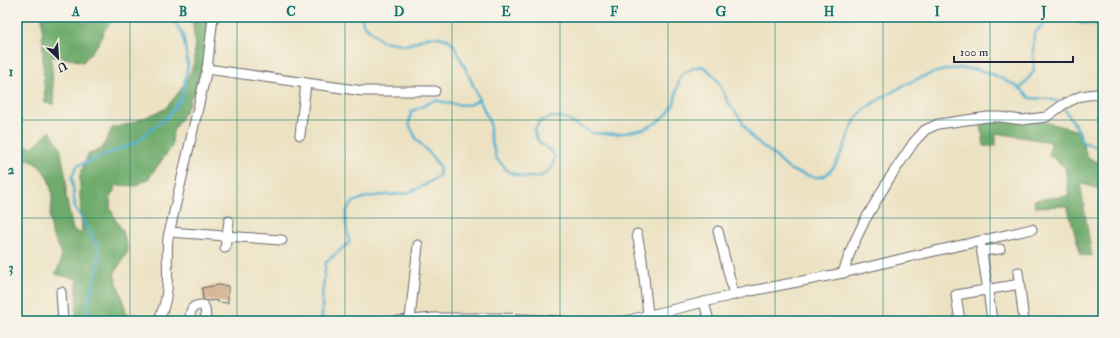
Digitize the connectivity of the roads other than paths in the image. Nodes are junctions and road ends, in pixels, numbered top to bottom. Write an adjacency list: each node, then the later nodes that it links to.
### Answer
1 (213, 17): 2 (street)
2 (207, 69): 3 (street); 10 (street)
3 (306, 83): 4 (street); 6 (street)
4 (435, 91)
5 (1103, 93): 20 (street)
6 (300, 135)
7 (229, 221): 12 (street)
8 (1032, 229): 14 (street)
9 (718, 231): 24 (street)
10 (169, 232): 12 (street); 32 (street)
11 (637, 234): 26 (street)
12 (226, 236): 13 (street); 16 (street)
13 (282, 240)
14 (980, 240): 18 (street); 20 (street)
15 (418, 245): 27 (street)
16 (225, 248)
17 (1000, 249): 18 (street)
18 (982, 252): 22 (street)
19 (1018, 272): 21 (street)
20 (843, 273): 24 (street)
21 (1020, 284): 22 (street); 41 (street)
22 (988, 290): 39 (street); 40 (street)
23 (61, 292): 31 (street)
24 (734, 295): 25 (street)
25 (704, 302): 26 (street); 38 (street)
26 (648, 316): 37 (street)
27 (410, 319): 28 (street); 35 (street)
28 (434, 319): 29 (street)
29 (474, 320): 30 (street)
30 (533, 320): 36 (street)
31 (63, 321)
32 (158, 321)
33 (190, 321): 34 (street)
34 (206, 321)
35 (398, 321)
36 (563, 321)
37 (625, 321)
38 (709, 321)
39 (960, 321)
40 (992, 321)
41 (1024, 321)

